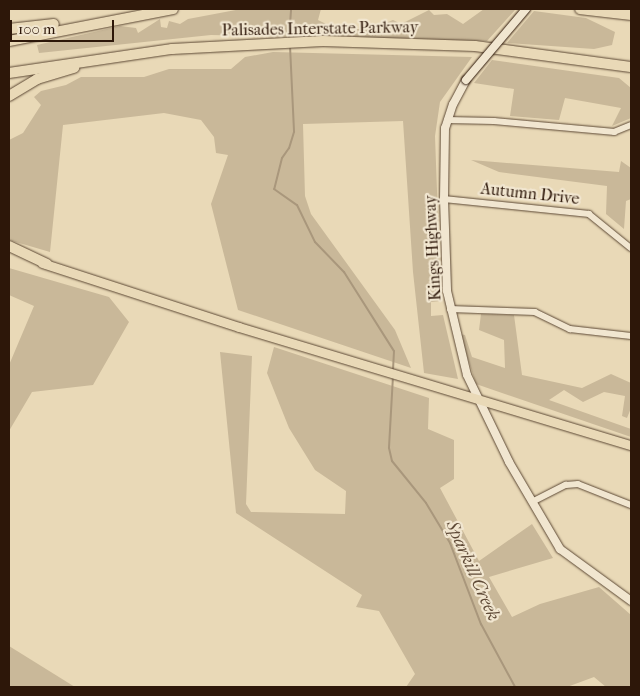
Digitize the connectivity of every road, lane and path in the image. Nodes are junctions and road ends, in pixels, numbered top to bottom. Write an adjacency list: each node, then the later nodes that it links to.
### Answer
1 (173, 9): 4 (highway)
2 (526, 9): 12 (street, Kings Highway, bridge)
3 (580, 9): 5 (highway)
4 (147, 13): 6 (highway); 7 (highway)
5 (631, 15)
6 (9, 29)
7 (9, 41)
8 (172, 49): 9 (highway, Palisades Interstate Parkway); 10 (highway, Palisades Interstate Parkway); 11 (highway)
9 (631, 66)
10 (9, 73)
11 (9, 96)
12 (447, 120): 13 (street); 14 (street, Kings Highway)
13 (631, 125)
14 (444, 199): 16 (street, Autumn Drive); 19 (street, Kings Highway)
15 (9, 246): 18 (highway)
16 (631, 248)
17 (9, 252): 18 (main road)
18 (47, 264): 21 (main road)
19 (450, 309): 20 (street); 21 (street, Kings Highway)
20 (631, 336)
21 (477, 398): 22 (main road); 23 (street, Kings Highway)
22 (631, 445)
23 (532, 502): 24 (street); 25 (street, Kings Highway)
24 (631, 505)
25 (631, 601)

